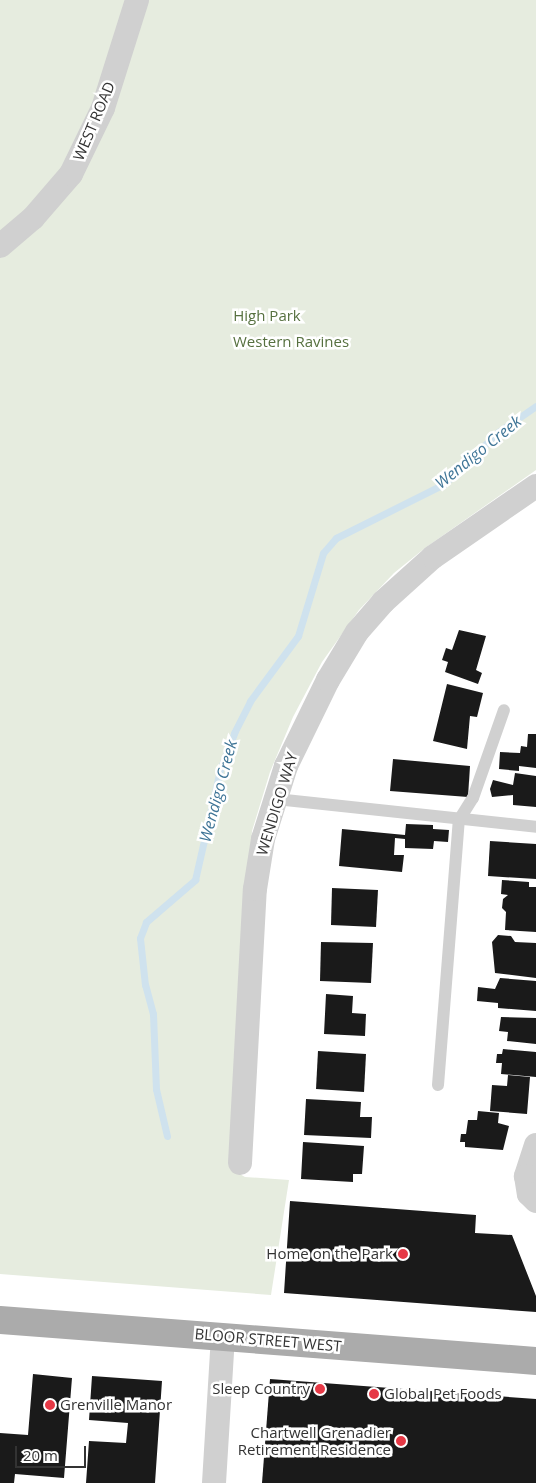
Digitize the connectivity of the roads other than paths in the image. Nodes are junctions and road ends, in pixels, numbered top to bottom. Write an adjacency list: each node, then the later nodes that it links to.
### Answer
1 (137, 0): 2 (street, WEST ROAD)
2 (0, 246)
3 (536, 486): 5 (street, WENDIGO WAY)
4 (504, 710): 6 (lane)
5 (276, 799): 6 (lane); 10 (street, WENDIGO WAY)
6 (459, 820): 7 (lane); 8 (lane)
7 (536, 827)
8 (438, 1085)
9 (536, 1145): 11 (street)
10 (240, 1164)
11 (536, 1201)
12 (0, 1320): 13 (main road, BLOOR STREET WEST)
13 (223, 1336): 14 (main road, BLOOR STREET WEST); 15 (street)
14 (536, 1361)
15 (214, 1483)

